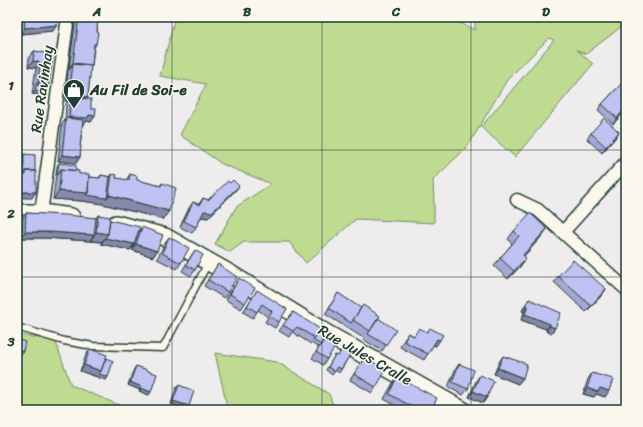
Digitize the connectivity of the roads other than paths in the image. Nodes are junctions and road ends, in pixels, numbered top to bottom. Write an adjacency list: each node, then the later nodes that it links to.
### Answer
1 (68, 17): 5 (street, Rue Ravinhay)
2 (626, 162): 6 (street)
3 (517, 200): 6 (street)
4 (17, 213): 5 (street, Rue Jules Cralle)
5 (41, 213): 7 (street, Rue Jules Cralle)
6 (563, 232): 8 (street)
7 (208, 261): 9 (lane); 10 (street, Rue Jules Cralle)
8 (626, 289)
9 (17, 327)
10 (462, 410)

